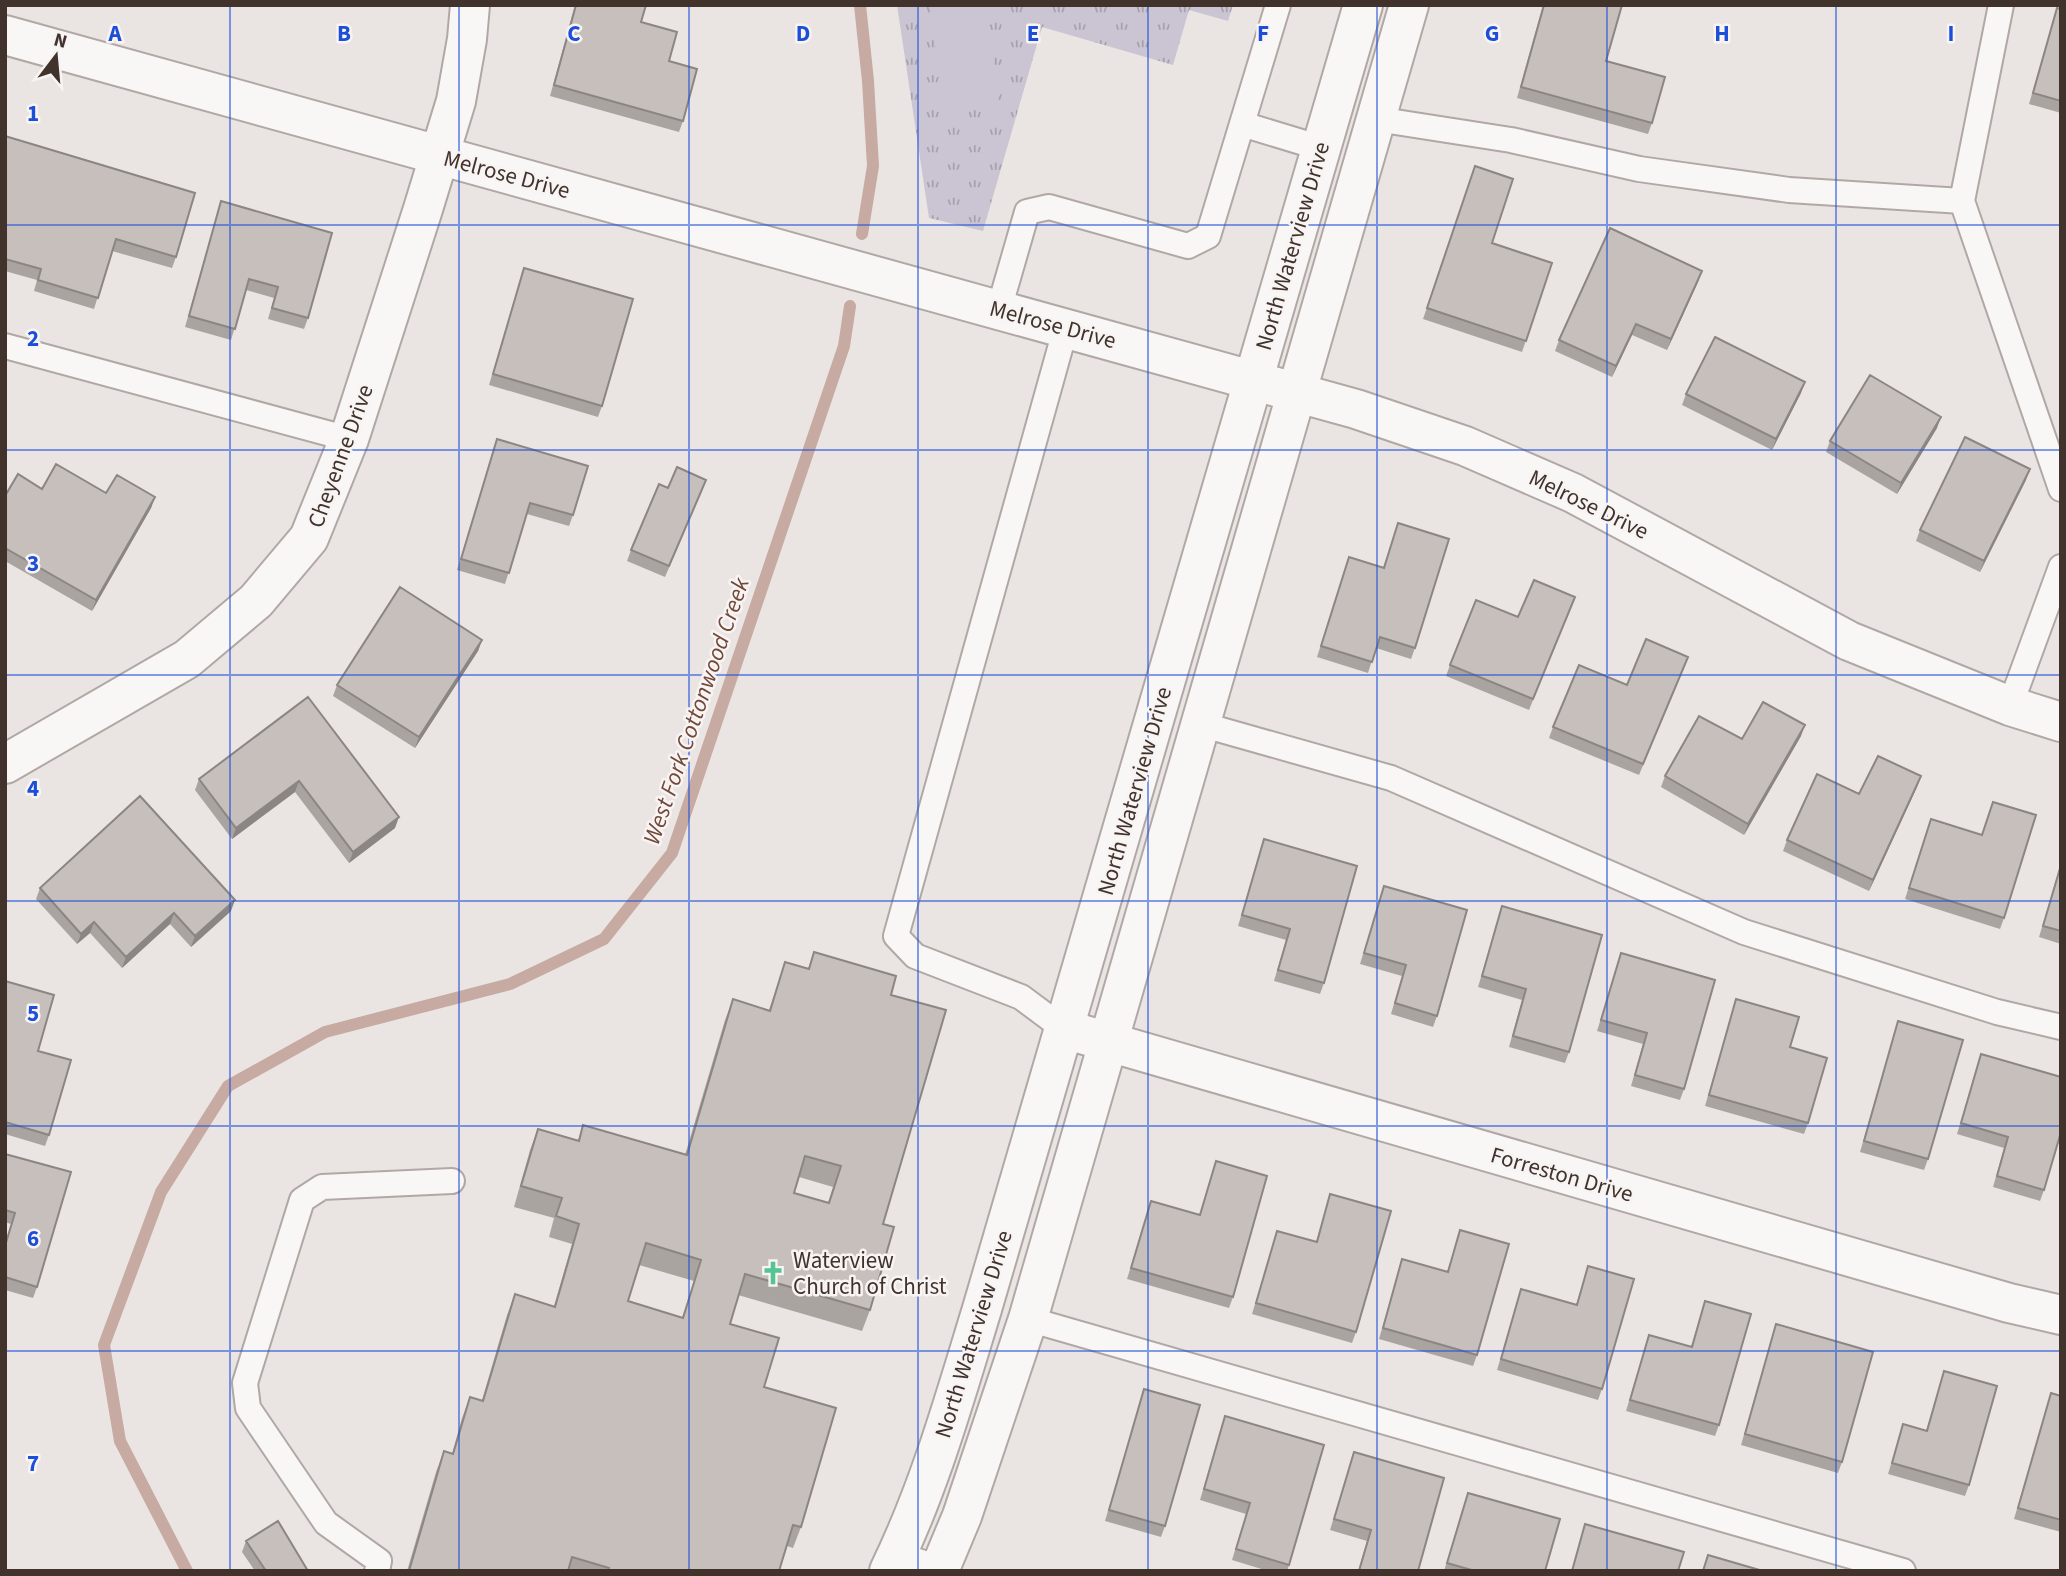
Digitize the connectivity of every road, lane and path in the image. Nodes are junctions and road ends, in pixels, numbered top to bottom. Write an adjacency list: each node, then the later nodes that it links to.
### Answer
1 (470, 5): 10 (street, Cheyenne Drive)
2 (1278, 5): 8 (lane)
3 (1363, 5): 9 (street, North Waterview Drive)
4 (1409, 5): 7 (street, North Waterview Drive)
5 (2001, 5): 11 (lane)
6 (5, 35): 10 (street, Melrose Drive)
7 (1376, 119): 11 (lane); 16 (street, North Waterview Drive)
8 (1242, 124): 9 (lane); 12 (lane)
9 (1321, 148): 15 (street, North Waterview Drive)
10 (439, 155): 12 (street, Melrose Drive); 17 (street, Cheyenne Drive)
11 (1962, 201): 18 (lane)
12 (999, 309): 13 (street, Melrose Drive)
13 (1066, 327): 15 (street, Melrose Drive); 25 (lane)
14 (5, 346): 17 (lane)
15 (1254, 380): 16 (street, Melrose Drive); 25 (street, North Waterview Drive)
16 (1298, 391): 20 (street, Melrose Drive); 22 (street, North Waterview Drive)
17 (349, 439): 23 (street, Cheyenne Drive)
18 (2061, 489)
19 (2061, 567): 20 (lane)
20 (2010, 706): 21 (street, Melrose Drive)
21 (2061, 722)
22 (1200, 724): 24 (lane); 26 (street, North Waterview Drive)
23 (6, 762)
24 (2061, 1027)
25 (1064, 1029): 26 (street, Forreston Drive); 30 (street, North Waterview Drive)
26 (1108, 1042): 28 (street, Forreston Drive); 29 (street, North Waterview Drive)
27 (453, 1181): 31 (lane)
28 (2061, 1315)
29 (1028, 1319): 32 (street, North Waterview Drive); 33 (lane)
30 (903, 1567)
31 (377, 1571)
32 (939, 1571)
33 (1903, 1571)

